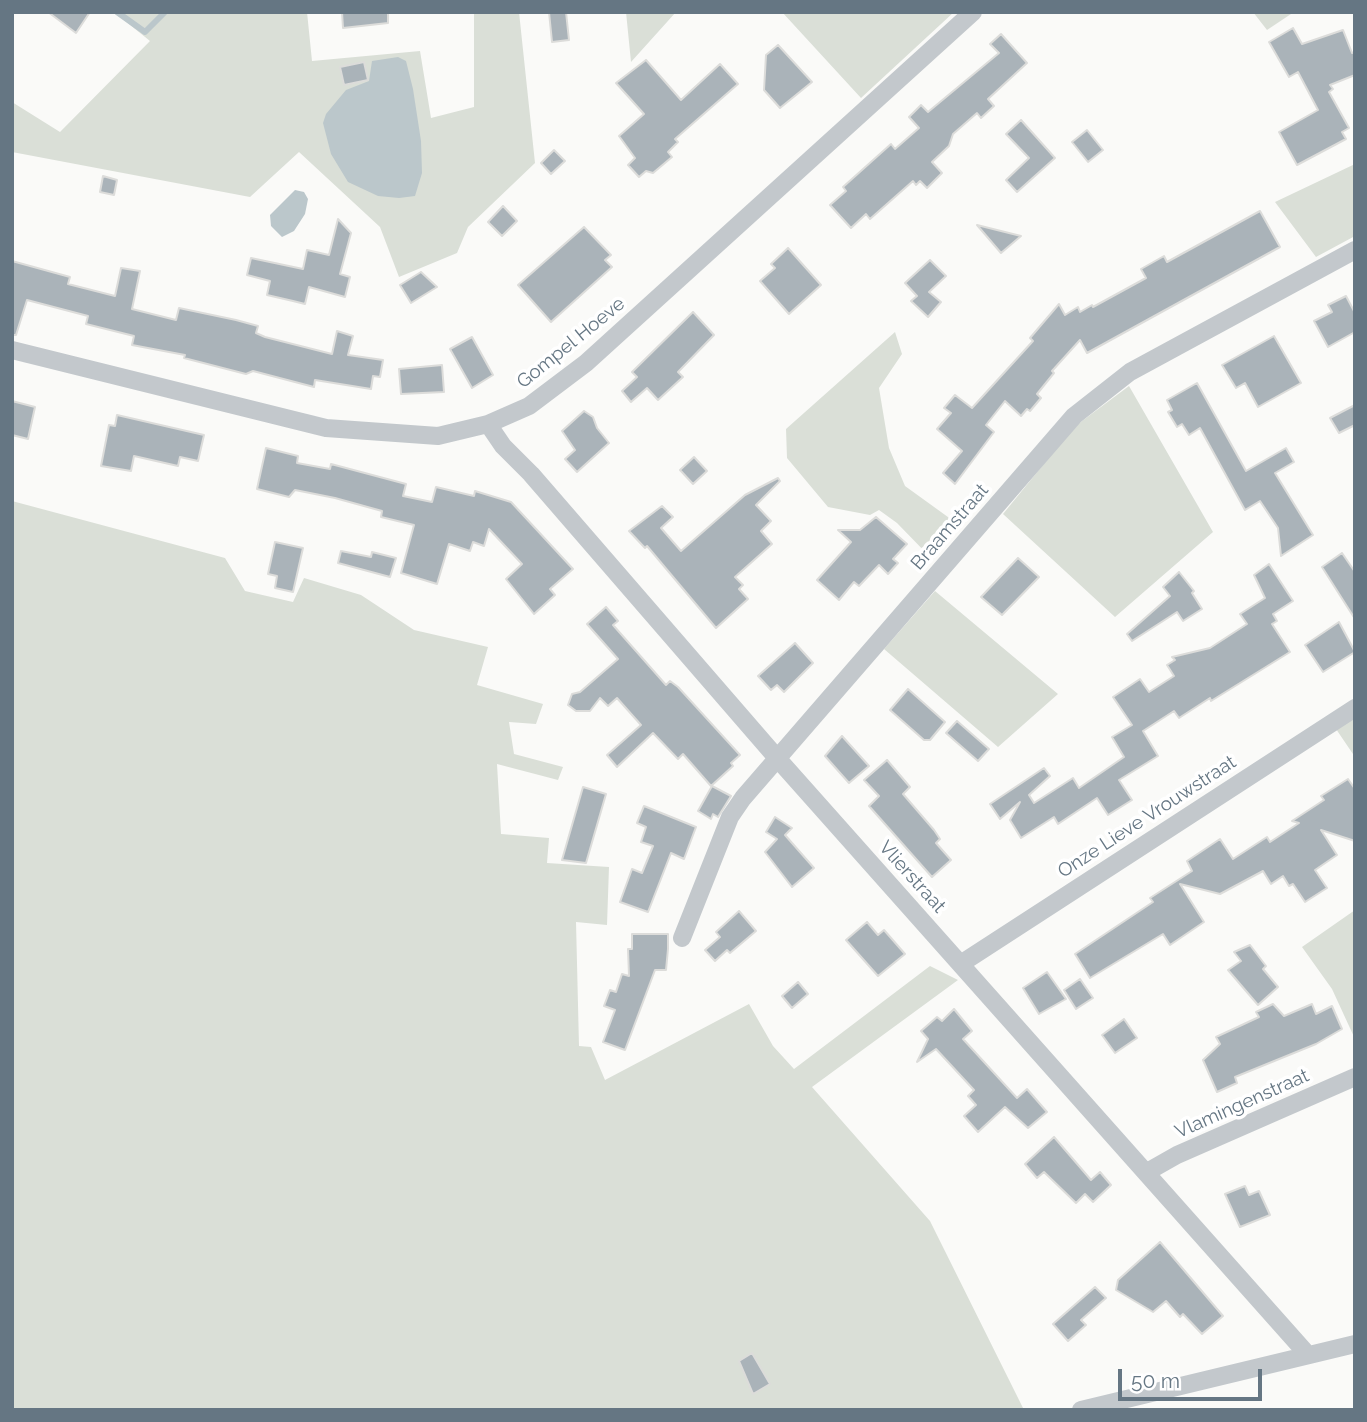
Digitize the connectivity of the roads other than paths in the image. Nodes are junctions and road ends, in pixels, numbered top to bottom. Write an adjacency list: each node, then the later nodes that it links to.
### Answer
1 (973, 12): 4 (street, Gompel Hoeve)
2 (1355, 250): 6 (street, Braamstraat)
3 (12, 350): 4 (street, Gompel Hoeve)
4 (488, 424): 6 (street, Vlierstraat)
5 (1355, 708): 8 (street, Onze Lieve Vrouwstraat)
6 (777, 758): 7 (street, Braamstraat); 8 (street, Vlierstraat)
7 (682, 938)
8 (961, 963): 10 (street, Vlierstraat)
9 (1355, 1077): 10 (street, Vlamingenstraat)
10 (1147, 1172): 12 (street, Vlierstraat)
11 (1355, 1344): 12 (street)
12 (1308, 1355): 13 (street)
13 (1081, 1410)

